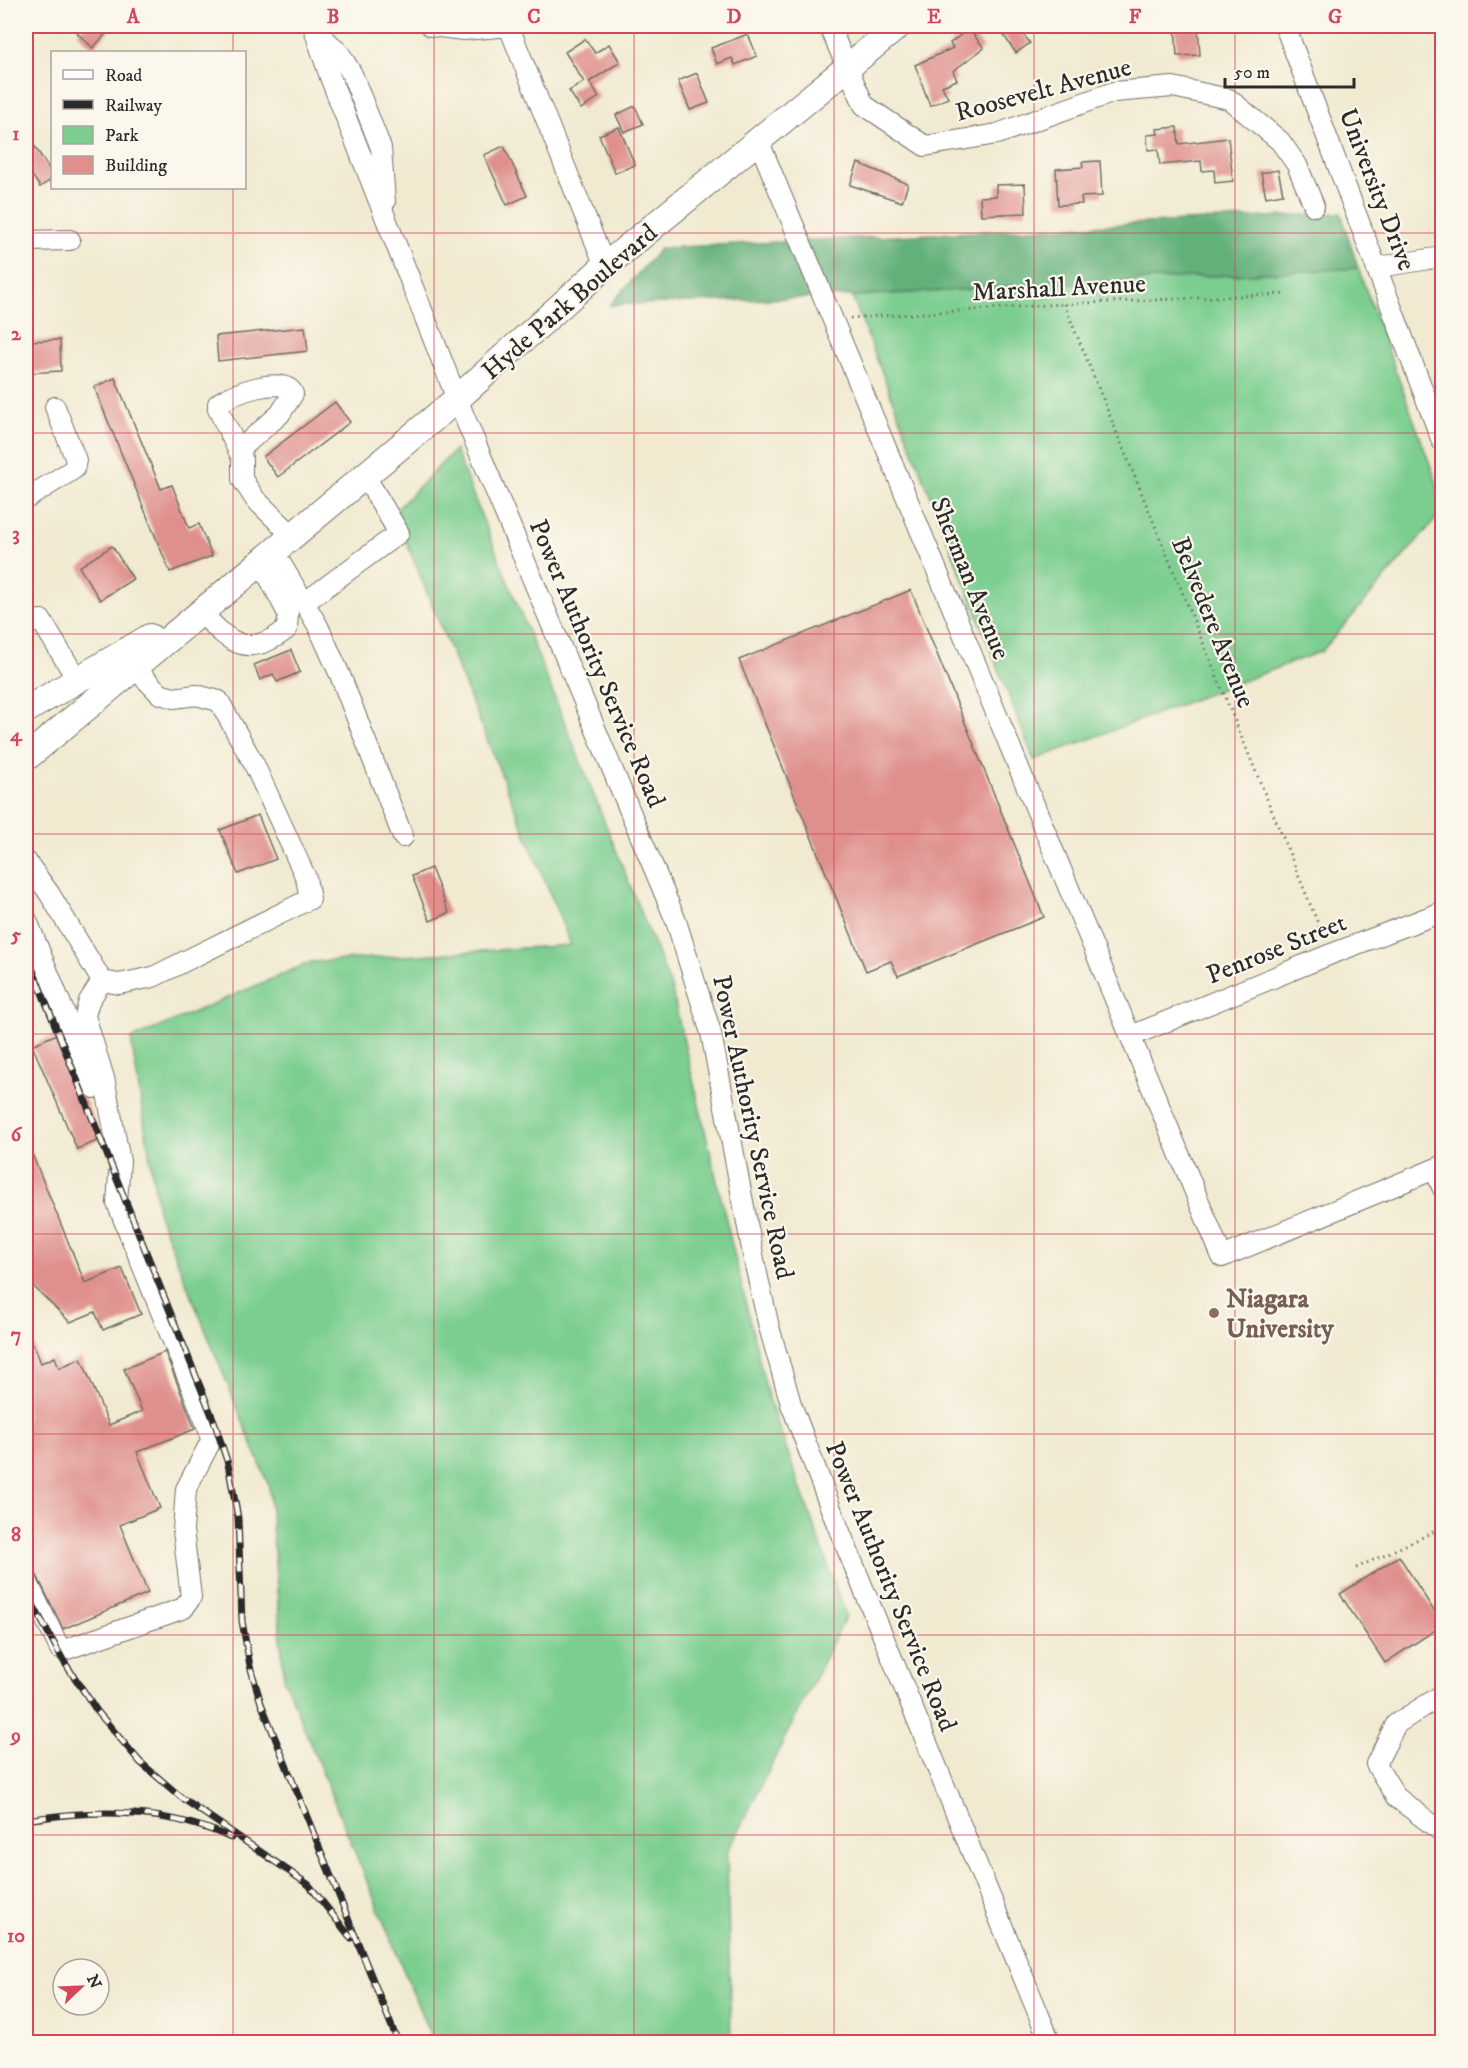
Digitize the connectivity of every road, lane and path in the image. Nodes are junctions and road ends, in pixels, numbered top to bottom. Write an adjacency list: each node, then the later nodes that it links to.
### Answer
1 (312, 26): 18 (street, Power Authority Service Road)
2 (431, 26): 3 (street)
3 (510, 26): 13 (street)
4 (829, 26): 7 (street, Roosevelt Avenue)
5 (898, 26): 7 (main road, Hyde Park Boulevard)
6 (1286, 26): 14 (street, University Drive)
7 (846, 69): 8 (main road, Hyde Park Boulevard); 9 (street, Roosevelt Avenue)
8 (759, 142): 13 (main road, Hyde Park Boulevard); 17 (street, Sherman Avenue)
9 (1314, 206)
10 (70, 240): 11 (street)
11 (26, 241)
12 (1443, 258): 14 (street)
13 (605, 266): 18 (main road, Hyde Park Boulevard)
14 (1379, 267): 20 (street, University Drive)
15 (1286, 294): 16 (path, Marshall Avenue)
16 (1064, 304): 17 (path, Marshall Avenue); 37 (path, Belvedere Avenue)
17 (834, 319): 39 (street, Sherman Avenue)
18 (457, 399): 22 (main road, Hyde Park Boulevard); 47 (street, Power Authority Service Road)
19 (55, 407): 23 (street)
20 (1443, 441)
21 (239, 450): 24 (street)
22 (365, 476): 24 (main road, Hyde Park Boulevard); 26 (street)
23 (26, 499)
24 (276, 550): 25 (main road, Hyde Park Boulevard); 26 (street); 27 (street)
25 (242, 578): 27 (main road, Hyde Park Boulevard); 30 (main road, Hyde Park Boulevard)
26 (304, 603): 33 (street)
27 (201, 612): 29 (main road, Hyde Park Boulevard)
28 (26, 624): 30 (street)
29 (134, 667): 32 (main road, Hyde Park Boulevard); 38 (street)
30 (78, 681): 31 (main road, Hyde Park Boulevard)
31 (26, 710)
32 (26, 758)
33 (403, 837)
34 (26, 861): 38 (street)
35 (1443, 912): 37 (street, Penrose Street)
36 (26, 918): 40 (street)
37 (1331, 954): 39 (street, Penrose Street)
38 (102, 981): 40 (street)
39 (1131, 1036): 41 (street, Sherman Avenue)
40 (109, 1106): 44 (street)
41 (1440, 1174)
42 (1443, 1528): 43 (path)
43 (1356, 1568)
44 (26, 1579)
45 (1443, 1695): 46 (street)
46 (1443, 1832)
47 (1050, 2043)

